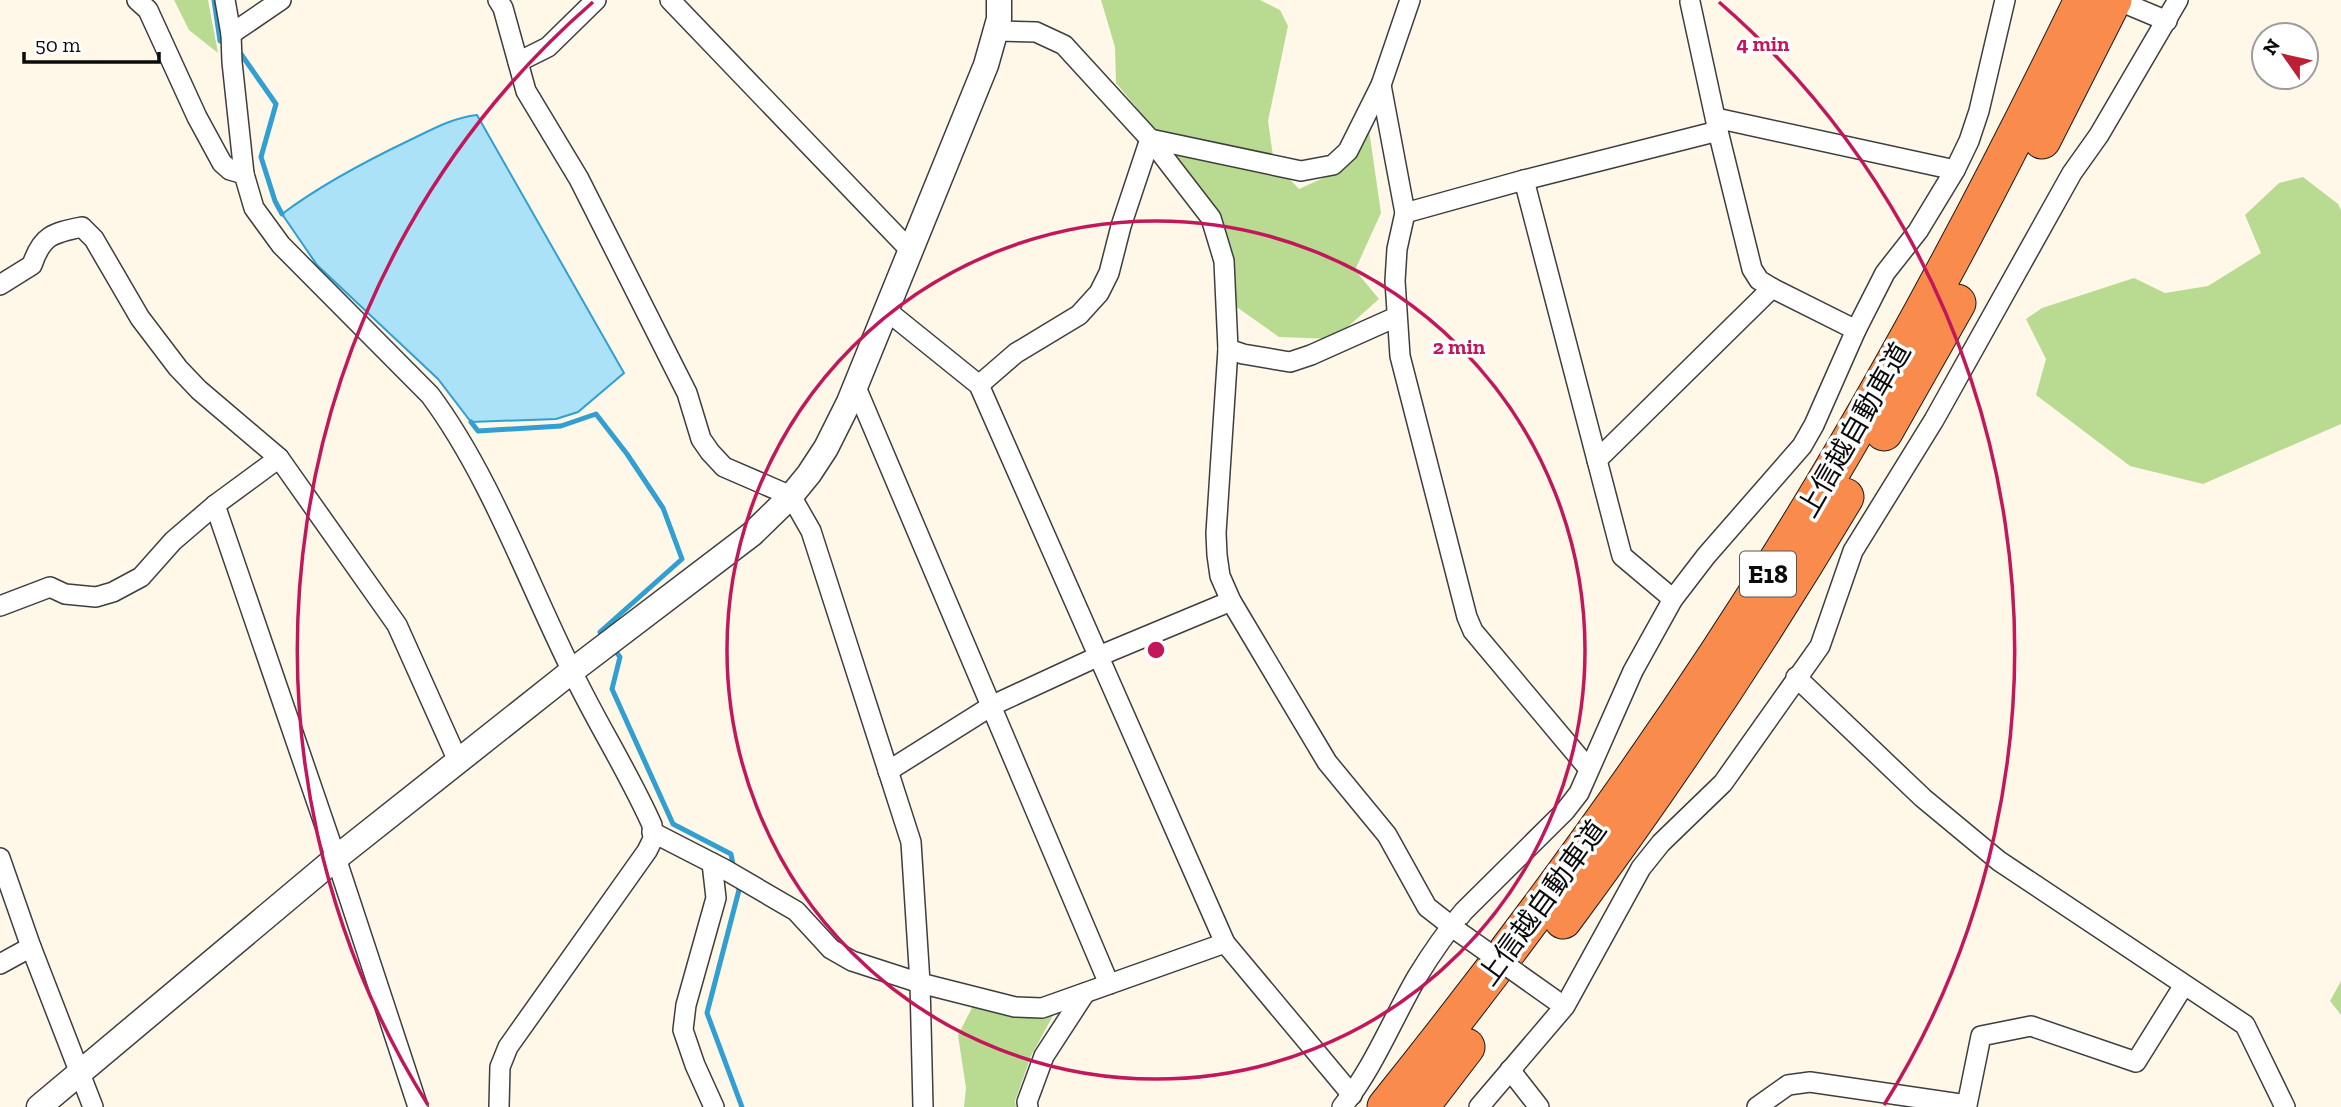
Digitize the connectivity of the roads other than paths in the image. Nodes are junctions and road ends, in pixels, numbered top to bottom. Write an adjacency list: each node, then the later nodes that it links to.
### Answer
1 (137, 0): 22 (street)
2 (225, 0): 16 (street)
3 (281, 0): 16 (street)
4 (498, 0): 17 (street)
5 (596, 0): 17 (street)
6 (670, 0): 25 (street)
7 (999, 0): 15 (street)
8 (1410, 0): 18 (street)
9 (2005, 0): 21 (street)
10 (2083, 0): 71 (highway, 上信越自動車道 / E18)
11 (2115, 0): 14 (street); 72 (highway, 上信越自動車道 / E18)
12 (2178, 0): 14 (street)
13 (1689, 1): 19 (street)
14 (2160, 18): 43 (street)
15 (996, 31): 20 (street); 25 (street)
16 (231, 34): 22 (street)
17 (518, 62): 36 (street)
18 (1381, 85): 20 (street); 24 (street)
19 (1717, 125): 21 (street); 23 (street); 27 (street)
20 (1150, 139): 31 (street); 33 (street)
21 (1955, 170): 30 (street)
22 (244, 174): 42 (street)
23 (1524, 180): 24 (street); 35 (street)
24 (1405, 213): 29 (street)
25 (911, 250): 28 (street)
26 (0, 285): 34 (street)
27 (1772, 288): 30 (street); 35 (street)
28 (886, 310): 32 (street); 33 (street)
29 (1396, 317): 31 (street); 46 (street)
30 (1856, 330): 38 (street)
31 (1228, 349): 39 (street)
32 (855, 385): 36 (street); 44 (street)
33 (979, 385): 41 (street)
34 (279, 458): 37 (street); 45 (street)
35 (1597, 460): 38 (street)
36 (791, 496): 42 (street); 47 (street)
37 (215, 505): 40 (street); 50 (street)
38 (1673, 599): 46 (street)
39 (1231, 601): 41 (street); 52 (street)
40 (0, 606)
41 (1098, 656): 44 (street); 53 (street)
42 (572, 671): 45 (street); 48 (street)
43 (1797, 677): 58 (street); 60 (street)
44 (992, 705): 47 (street); 57 (street)
45 (458, 761): 50 (street)
46 (1588, 768): 52 (street)
47 (888, 771): 56 (street)
48 (652, 832): 51 (street); 67 (street)
49 (0, 858): 54 (street)
50 (337, 858): 62 (street); 66 (street)
51 (718, 866): 56 (street); 68 (street)
52 (1455, 929): 60 (street, bridge); 63 (street)
53 (1225, 943): 57 (street); 63 (street)
54 (31, 947): 55 (street); 62 (street)
55 (0, 964)
56 (920, 983): 59 (street); 69 (street)
57 (1109, 984): 59 (street)
58 (2184, 985): 75 (street); 76 (street)
59 (1084, 993): 70 (street)
60 (1560, 1003): 61 (street)
61 (1510, 1070): 73 (street); 74 (street)
62 (81, 1073): 64 (street); 65 (street)
63 (1347, 1101)
64 (39, 1107)
65 (93, 1107)
66 (418, 1107)
67 (499, 1107)
68 (715, 1107)
69 (923, 1107)
70 (1028, 1107)
71 (1386, 1107)
72 (1420, 1107)
73 (1479, 1107)
74 (1539, 1107)
75 (1757, 1107)
76 (2285, 1107)

